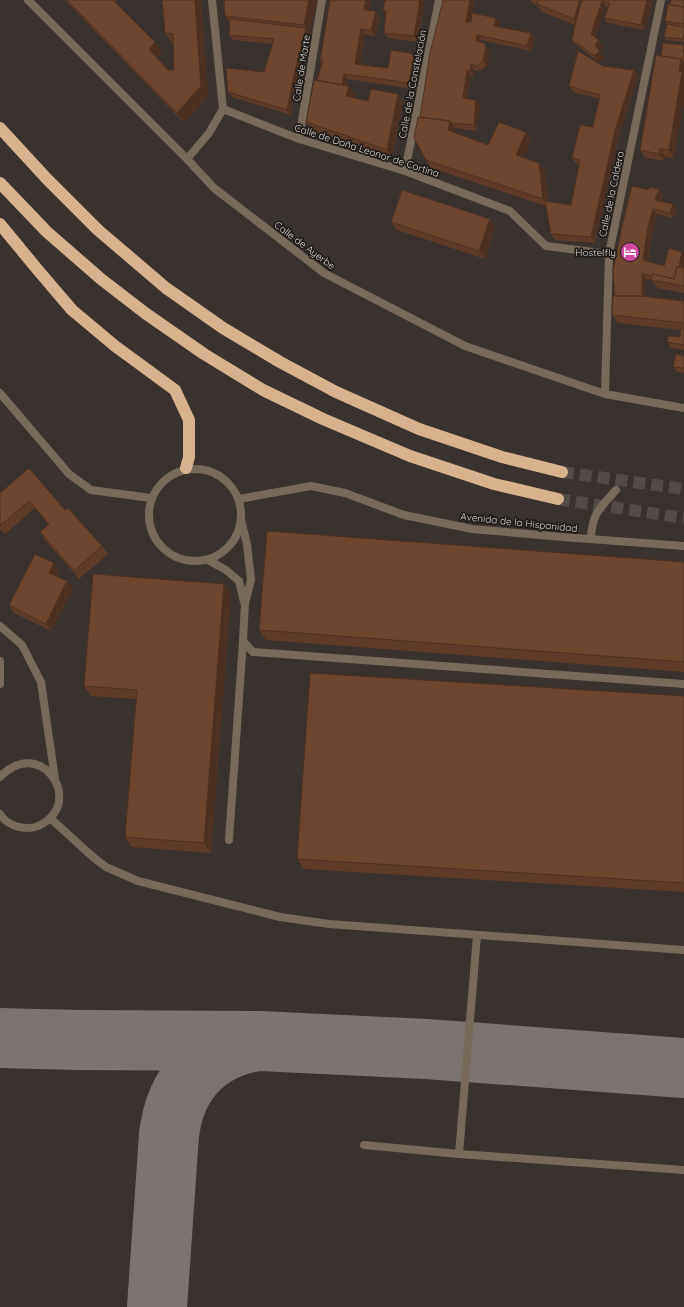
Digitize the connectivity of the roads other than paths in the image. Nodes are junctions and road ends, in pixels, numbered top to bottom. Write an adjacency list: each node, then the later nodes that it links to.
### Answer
1 (28, 0): 9 (street, Calle de Ayerbe)
2 (212, 0): 6 (street)
3 (322, 0): 8 (street, Calle de Marte)
4 (439, 0): 10 (street, Calle de la Constelación)
5 (661, 0): 13 (street, Calle de la Caldera)
6 (223, 109): 8 (street, Calle de Doña Leonor de Cortina); 9 (street)
7 (0, 128): 18 (highway)
8 (299, 139): 10 (street, Calle de Doña Leonor de Cortina)
9 (187, 159): 15 (street, Calle de Ayerbe)
10 (405, 171): 13 (street, Calle de Doña Leonor de Cortina)
11 (0, 183): 22 (highway)
12 (0, 224): 17 (highway)
13 (609, 254): 15 (street, Calle de la Caldera)
14 (0, 393): 20 (street)
15 (605, 394): 16 (street, Calle de Ayerbe)
16 (684, 408)
17 (186, 468): 20 (street); 21 (street)
18 (562, 472)
19 (616, 490): 24 (street)
20 (151, 498): 26 (street)
21 (239, 499): 23 (street); 24 (street, Avenida de la Hispanidad)
22 (558, 499)
23 (241, 520): 26 (street); 27 (street)
24 (591, 539): 25 (street, Avenida de la Hispanidad)
25 (684, 546)
26 (208, 560): 27 (street)
27 (244, 603): 29 (street)
28 (0, 626): 34 (street)
29 (243, 641): 32 (street); 37 (street)
30 (0, 661): 31 (street)
31 (0, 684)
32 (684, 684)
33 (0, 777): 34 (street)
34 (55, 779): 36 (street)
35 (1, 818): 36 (street)
36 (50, 818): 38 (street)
37 (229, 840)
38 (477, 935): 39 (street); 41 (street)
39 (684, 950)
40 (364, 1145): 41 (street)
41 (459, 1154): 42 (street)
42 (684, 1170)

